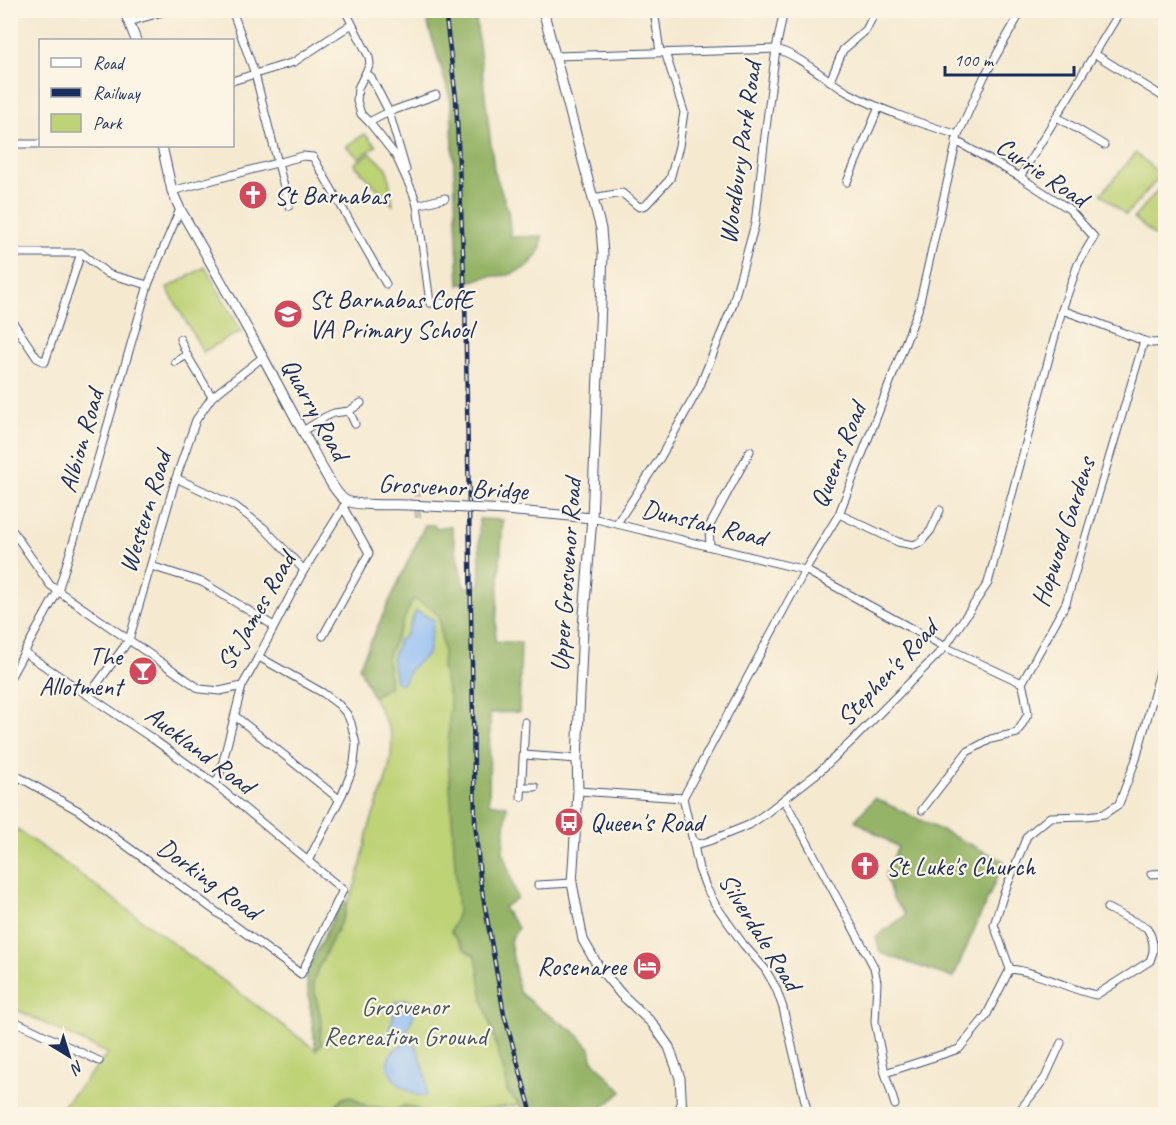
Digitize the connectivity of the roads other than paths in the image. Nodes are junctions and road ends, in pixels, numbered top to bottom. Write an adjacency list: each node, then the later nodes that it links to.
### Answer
1 (124, 10): 11 (street)
2 (169, 10): 11 (street)
3 (232, 10): 19 (street)
4 (345, 10): 12 (street)
5 (543, 10): 17 (street, Upper Grosvenor Road)
6 (654, 10): 15 (street)
7 (784, 10): 14 (street, Woodbury Park Road)
8 (876, 10): 21 (street)
9 (1022, 10): 28 (street, Queens Road)
10 (1121, 10): 16 (street)
11 (129, 22): 13 (street)
12 (352, 24): 18 (street); 19 (street)
13 (136, 39)
14 (776, 49): 15 (street); 21 (street, Currie Road); 67 (street, Woodbury Park Road)
15 (663, 52): 17 (street); 39 (street)
16 (1095, 54): 23 (street); 26 (street)
17 (556, 56): 39 (street, Upper Grosvenor Road)
18 (366, 73): 25 (street); 27 (street)
19 (255, 74): 20 (street); 33 (street)
20 (234, 80)
21 (830, 81): 24 (street, Currie Road)
22 (436, 95): 25 (street)
23 (1166, 98)
24 (879, 107): 28 (street, Currie Road); 35 (street)
25 (389, 112): 27 (street); 37 (street)
26 (1057, 117): 31 (street); 34 (street)
27 (369, 122): 37 (street)
28 (957, 138): 34 (street, Currie Road); 65 (street, Queens Road)
29 (10, 144): 30 (street)
30 (39, 144)
31 (1104, 145)
32 (162, 147): 36 (street, Quarry Road)
33 (278, 164): 36 (street); 41 (street); 45 (street)
34 (1020, 177): 48 (street, Currie Road)
35 (847, 182)
36 (172, 191): 42 (street, Quarry Road)
37 (413, 193): 40 (street)
38 (445, 198): 40 (street)
39 (592, 198): 66 (street, Upper Grosvenor Road)
40 (417, 205): 47 (street)
41 (289, 206)
42 (180, 209): 46 (street, Albion Road); 54 (street, Quarry Road)
43 (81, 253): 44 (street); 46 (street); 49 (street)
44 (10, 254)
45 (386, 284)
46 (148, 285): 73 (street, Albion Road)
47 (445, 303)
48 (1062, 310): 51 (street); 77 (street, Stephen's Road)
49 (10, 318)
50 (180, 339): 53 (street)
51 (1144, 341): 52 (street); 82 (street, Hopwood Gardens)
52 (1166, 342)
53 (188, 355): 55 (street); 56 (street)
54 (263, 357): 56 (street, Western Road); 60 (street, Quarry Road)
55 (175, 362)
56 (212, 397): 62 (street, Western Road)
57 (361, 403): 58 (street)
58 (349, 411): 59 (street); 60 (street)
59 (356, 424)
60 (303, 431): 63 (street, Quarry Road)
61 (750, 451): 69 (street)
62 (176, 478): 70 (street, Western Road); 71 (street)
63 (345, 504): 66 (street, Grosvenor Bridge, bridge); 71 (street, St James Road); 75 (street)
64 (940, 510): 65 (street)
65 (839, 514): 72 (street, Queens Road)
66 (592, 518): 67 (street, Dunstan Road); 88 (street, Upper Grosvenor Road)
67 (616, 523): 69 (street, Dunstan Road)
68 (10, 527): 73 (street, St James Road)
69 (710, 546): 72 (street, Dunstan Road)
70 (151, 566): 74 (street); 76 (street, Western Road)
71 (304, 570): 74 (street, St James Road)
72 (805, 570): 77 (street, Dunstan Road); 95 (street, Queens Road)
73 (58, 591): 76 (street, St James Road); 79 (street, Albion Road)
74 (274, 626): 80 (street, St James Road)
75 (323, 636)
76 (129, 640): 83 (street, St James Road); 84 (street, Western Road)
77 (945, 647): 82 (street); 97 (street, Stephen's Road)
78 (1166, 650): 107 (street)
79 (25, 653): 81 (street, Albion Road); 84 (street, Auckland Road)
80 (259, 657): 83 (street, St James Road); 96 (street)
81 (10, 678)
82 (1022, 683): 98 (street)
83 (242, 686): 85 (street)
84 (89, 695): 90 (street, Auckland Road)
85 (235, 716): 90 (street); 96 (street)
86 (525, 722): 87 (street)
87 (524, 755): 88 (street); 91 (street)
88 (577, 759): 93 (street, Upper Grosvenor Road)
89 (10, 772): 105 (street, Dorking Road)
90 (215, 784): 100 (street, Auckland Road)
91 (522, 787): 92 (street); 94 (street)
92 (535, 787)
93 (578, 791): 95 (street); 103 (street, Upper Grosvenor Road)
94 (521, 797)
95 (683, 798): 99 (street)
96 (339, 799): 100 (street)
97 (784, 799): 99 (street, Stephen's Road); 112 (street)
98 (922, 810)
99 (693, 841): 115 (street, Silverdale Road)
100 (308, 861): 105 (street, Auckland Road)
101 (1166, 873): 102 (street)
102 (1152, 874)
103 (572, 884): 104 (street); 114 (street, Upper Grosvenor Road)
104 (538, 885)
105 (343, 890)
106 (1107, 908): 107 (street)
107 (1010, 969): 112 (street)
108 (12, 1020): 109 (street); 111 (street)
109 (10, 1029)
110 (1061, 1043): 116 (street)
111 (99, 1061)
112 (885, 1073): 113 (street)
113 (895, 1105)
114 (682, 1114)
115 (808, 1114)
116 (1017, 1114)

